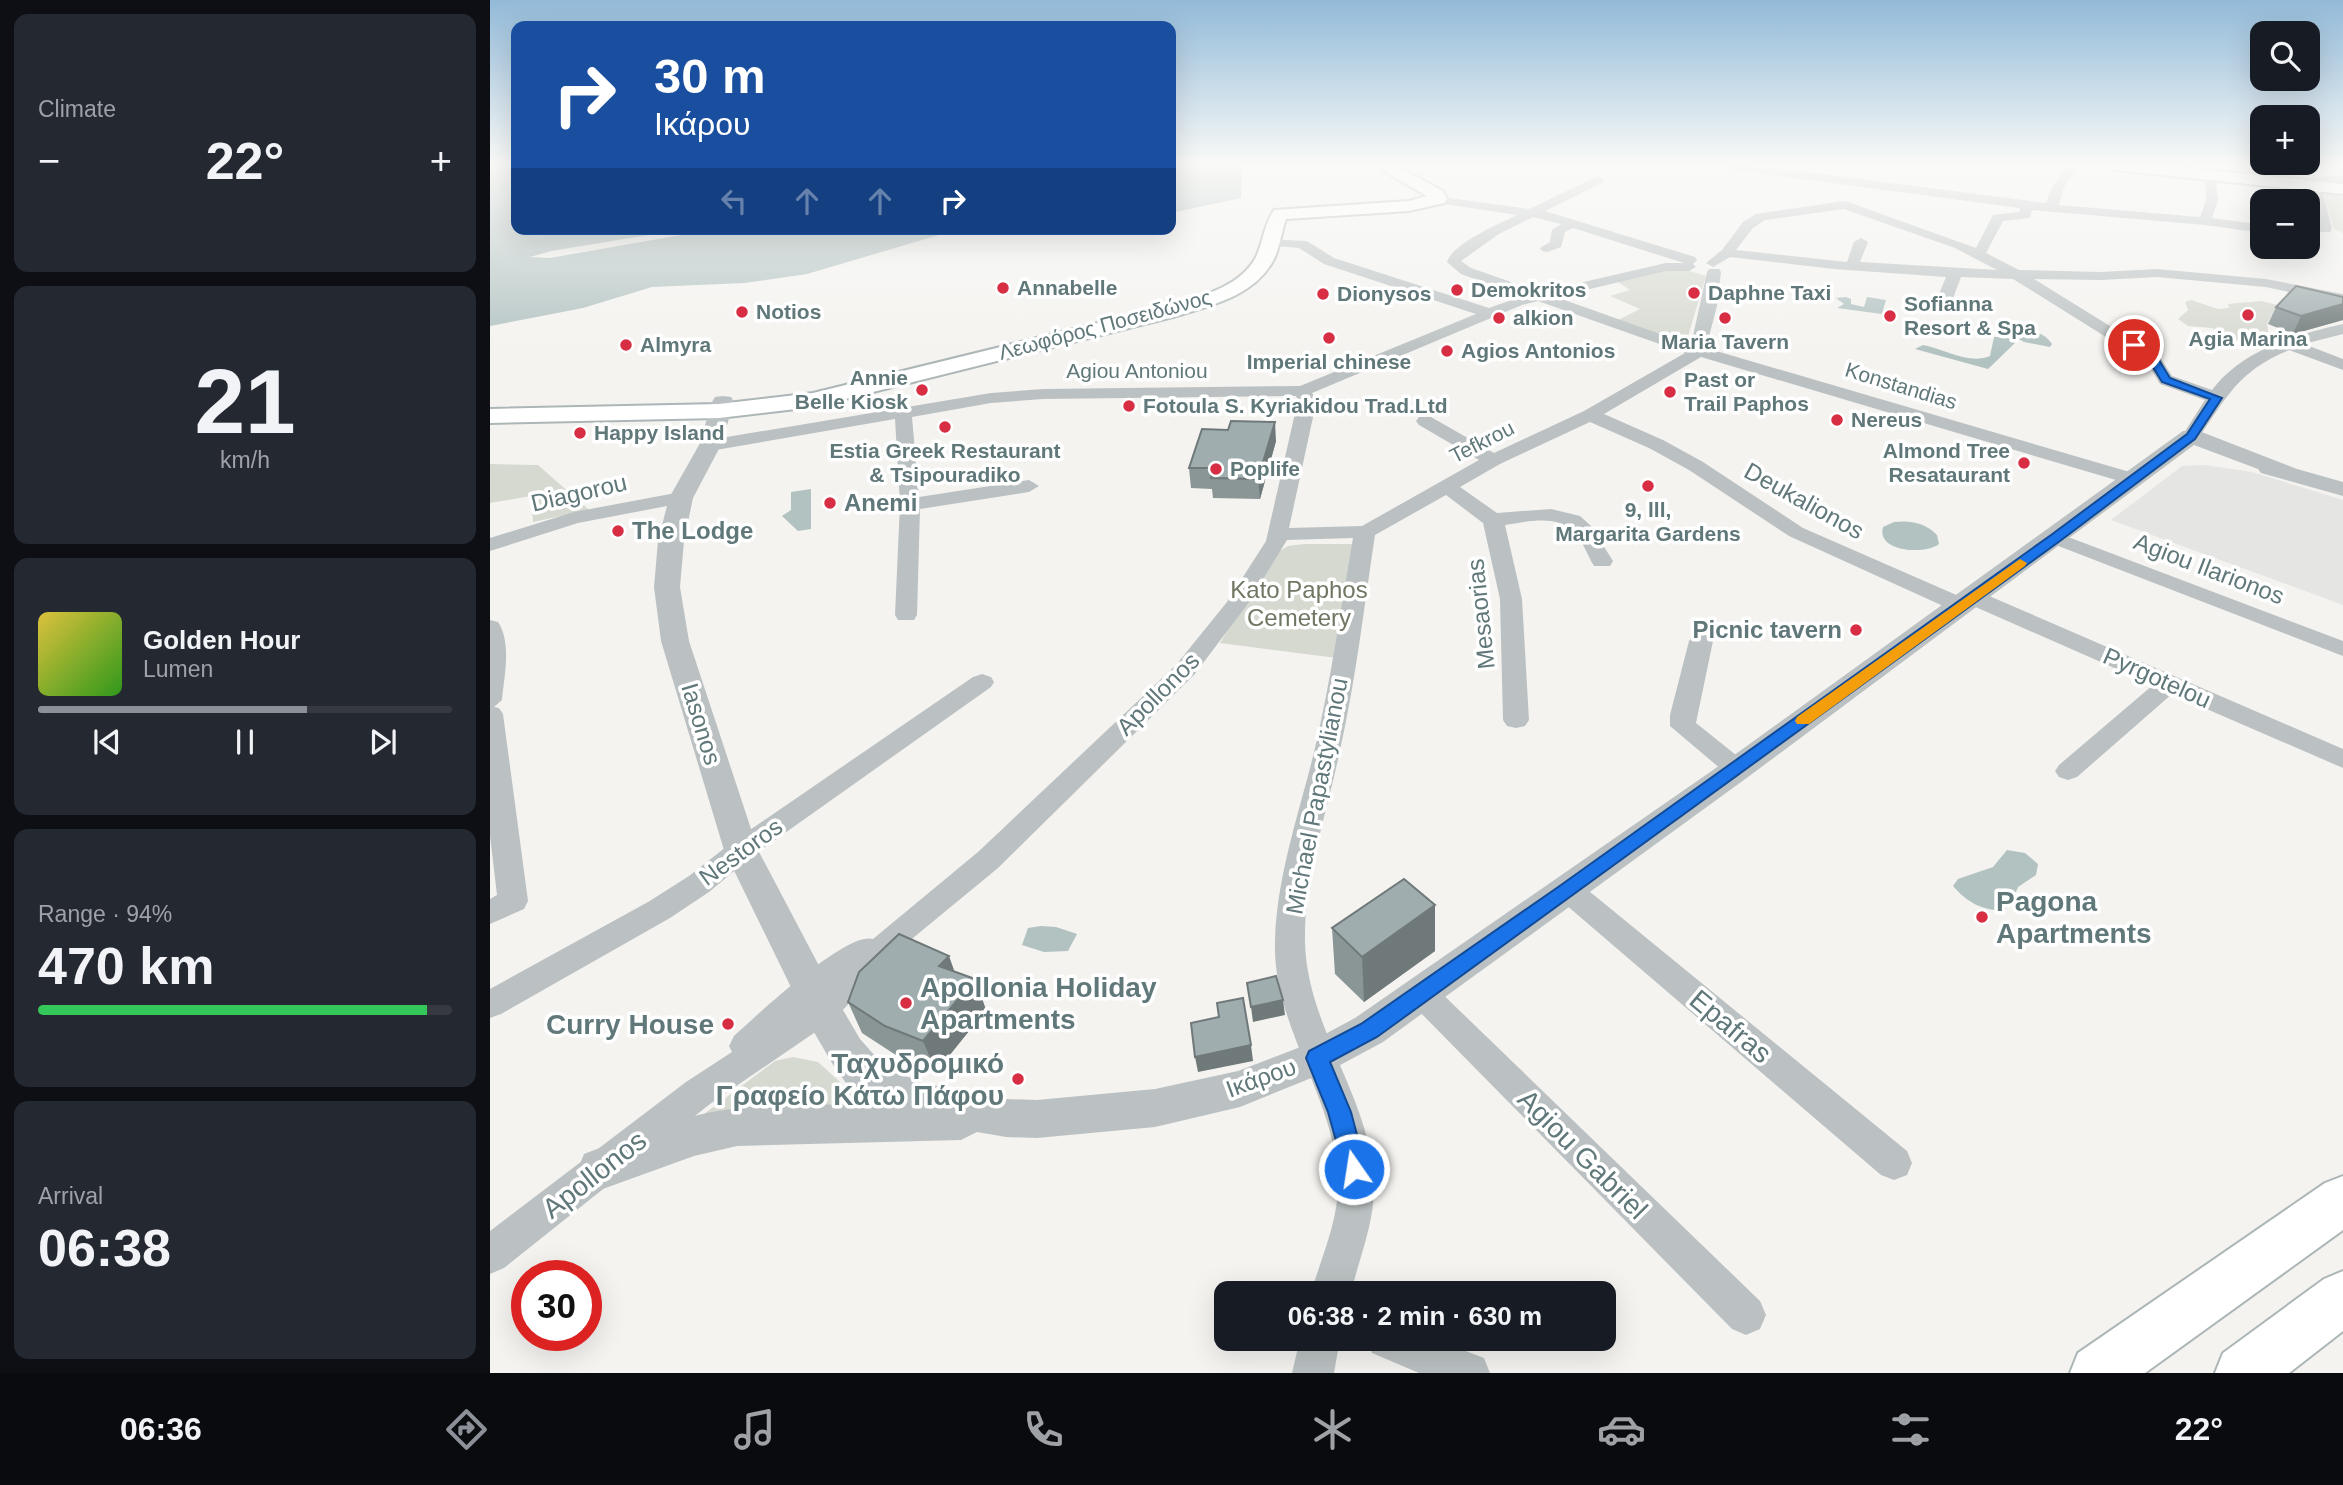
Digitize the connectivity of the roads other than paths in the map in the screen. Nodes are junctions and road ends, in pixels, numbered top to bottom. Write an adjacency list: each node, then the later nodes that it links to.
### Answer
1 (1272, 229): 8 (main road, Λεωφόρος Ποσειδώνος)
2 (1498, 229): 17 (street)
3 (1561, 229): 10 (street)
4 (1591, 229): 13 (street)
5 (1745, 229): 11 (street)
6 (1917, 229): 12 (street)
7 (1993, 229): 12 (street)
8 (1270, 242): 18 (street); 33 (main road, Λεωφόρος Ποσειδώνος)
9 (1861, 242): 14 (street)
10 (1547, 248)
11 (1727, 253): 13 (street); 14 (street)
12 (1977, 254): 16 (street)
13 (1703, 266): 19 (street, Agiou Antoniou); 25 (street)
14 (1852, 266): 15 (street)
15 (1955, 273): 16 (street); 21 (street)
16 (2016, 274): 20 (street); 28 (street)
17 (1455, 276): 18 (street); 19 (street, Konstandias)
18 (1420, 292): 22 (street)
19 (1543, 294): 22 (street, Agiou Antoniou); 25 (street, Konstandias)
20 (2343, 299)
21 (1941, 309)
22 (1489, 313): 27 (street, Agiou Antoniou)
23 (2343, 329): 24 (street, Ικάρου)
24 (2291, 345): 26 (street); 28 (street, Ικάρου)
25 (1697, 352): 31 (street, Tefkrou); 38 (street, Konstandias)
26 (2343, 365)
27 (1302, 391): 30 (street, Agiou Antoniou); 47 (street, Apollonos)
28 (2217, 398): 35 (street, Ικάρου)
29 (490, 406): 33 (main road, Λεωφόρος Ποσειδώνος)
30 (903, 413): 33 (street, Agiou Antoniou); 44 (street)
31 (1590, 415): 36 (street, Tefkrou); 51 (street, Deukalionos)
32 (490, 416): 33 (main road, Λεωφόρος Ποσειδώνος)
33 (723, 416): 43 (street, Iasonos)
34 (1425, 421): 36 (street)
35 (2187, 440): 37 (street); 38 (street, Ικάρου); 39 (street)
36 (1493, 460): 41 (street, Tefkrou)
37 (2242, 461): 38 (street); 39 (street)
38 (2146, 470): 48 (street, Ικάρου)
39 (2288, 472): 42 (street)
40 (1030, 485): 44 (street)
41 (1445, 486): 45 (street); 46 (street, Tefkrou)
42 (2343, 489)
43 (681, 498): 49 (street, Diagorou); 64 (street, Iasonos)
44 (910, 504): 52 (street)
45 (1493, 520): 50 (street); 60 (street, Mesaorias)
46 (1365, 532): 47 (street, Tefkrou); 70 (street, Michael Papastylianou)
47 (1278, 534): 68 (street, Apollonos)
48 (2056, 538): 51 (street, Ικάρου); 55 (street, Agiou Ilarionos)
49 (490, 545)
50 (1602, 561)
51 (1966, 601): 57 (street, Pyrgotelou); 62 (street, Ικάρου)
52 (906, 615)
53 (490, 627): 58 (street)
54 (1701, 641): 62 (street)
55 (2343, 649)
56 (982, 682): 64 (street, Nestoros)
57 (2170, 683): 61 (street, Pyrgotelou); 63 (street)
58 (490, 699)
59 (490, 714): 66 (street)
60 (1516, 720)
61 (2343, 758)
62 (1737, 769): 65 (street, Ικάρου)
63 (2068, 771)
64 (741, 850): 68 (street, Iasonos); 69 (street, Nestoros)
65 (1568, 890): 67 (street, Ικάρου); 72 (street, Epafras)
66 (490, 912)
67 (1420, 992): 70 (street, Ικάρου); 78 (street, Agiou Gabriel)
68 (816, 998): 71 (street, Ικάρου); 73 (street, Apollonos)
69 (490, 1005)
70 (1317, 1058): 71 (street, Ικάρου); 76 (street, Michael Papastylianou)
71 (1006, 1118): 73 (street)
72 (1894, 1163)
73 (600, 1169): 75 (street, Apollonos)
74 (2343, 1200): 83 (main road)
75 (490, 1255)
76 (1334, 1281)
77 (2343, 1298): 84 (main road)
78 (1746, 1315)
79 (1318, 1351): 81 (street)
80 (1415, 1351): 82 (street)
81 (1313, 1373)
82 (1469, 1373)
83 (2098, 1373)
84 (2243, 1373)

